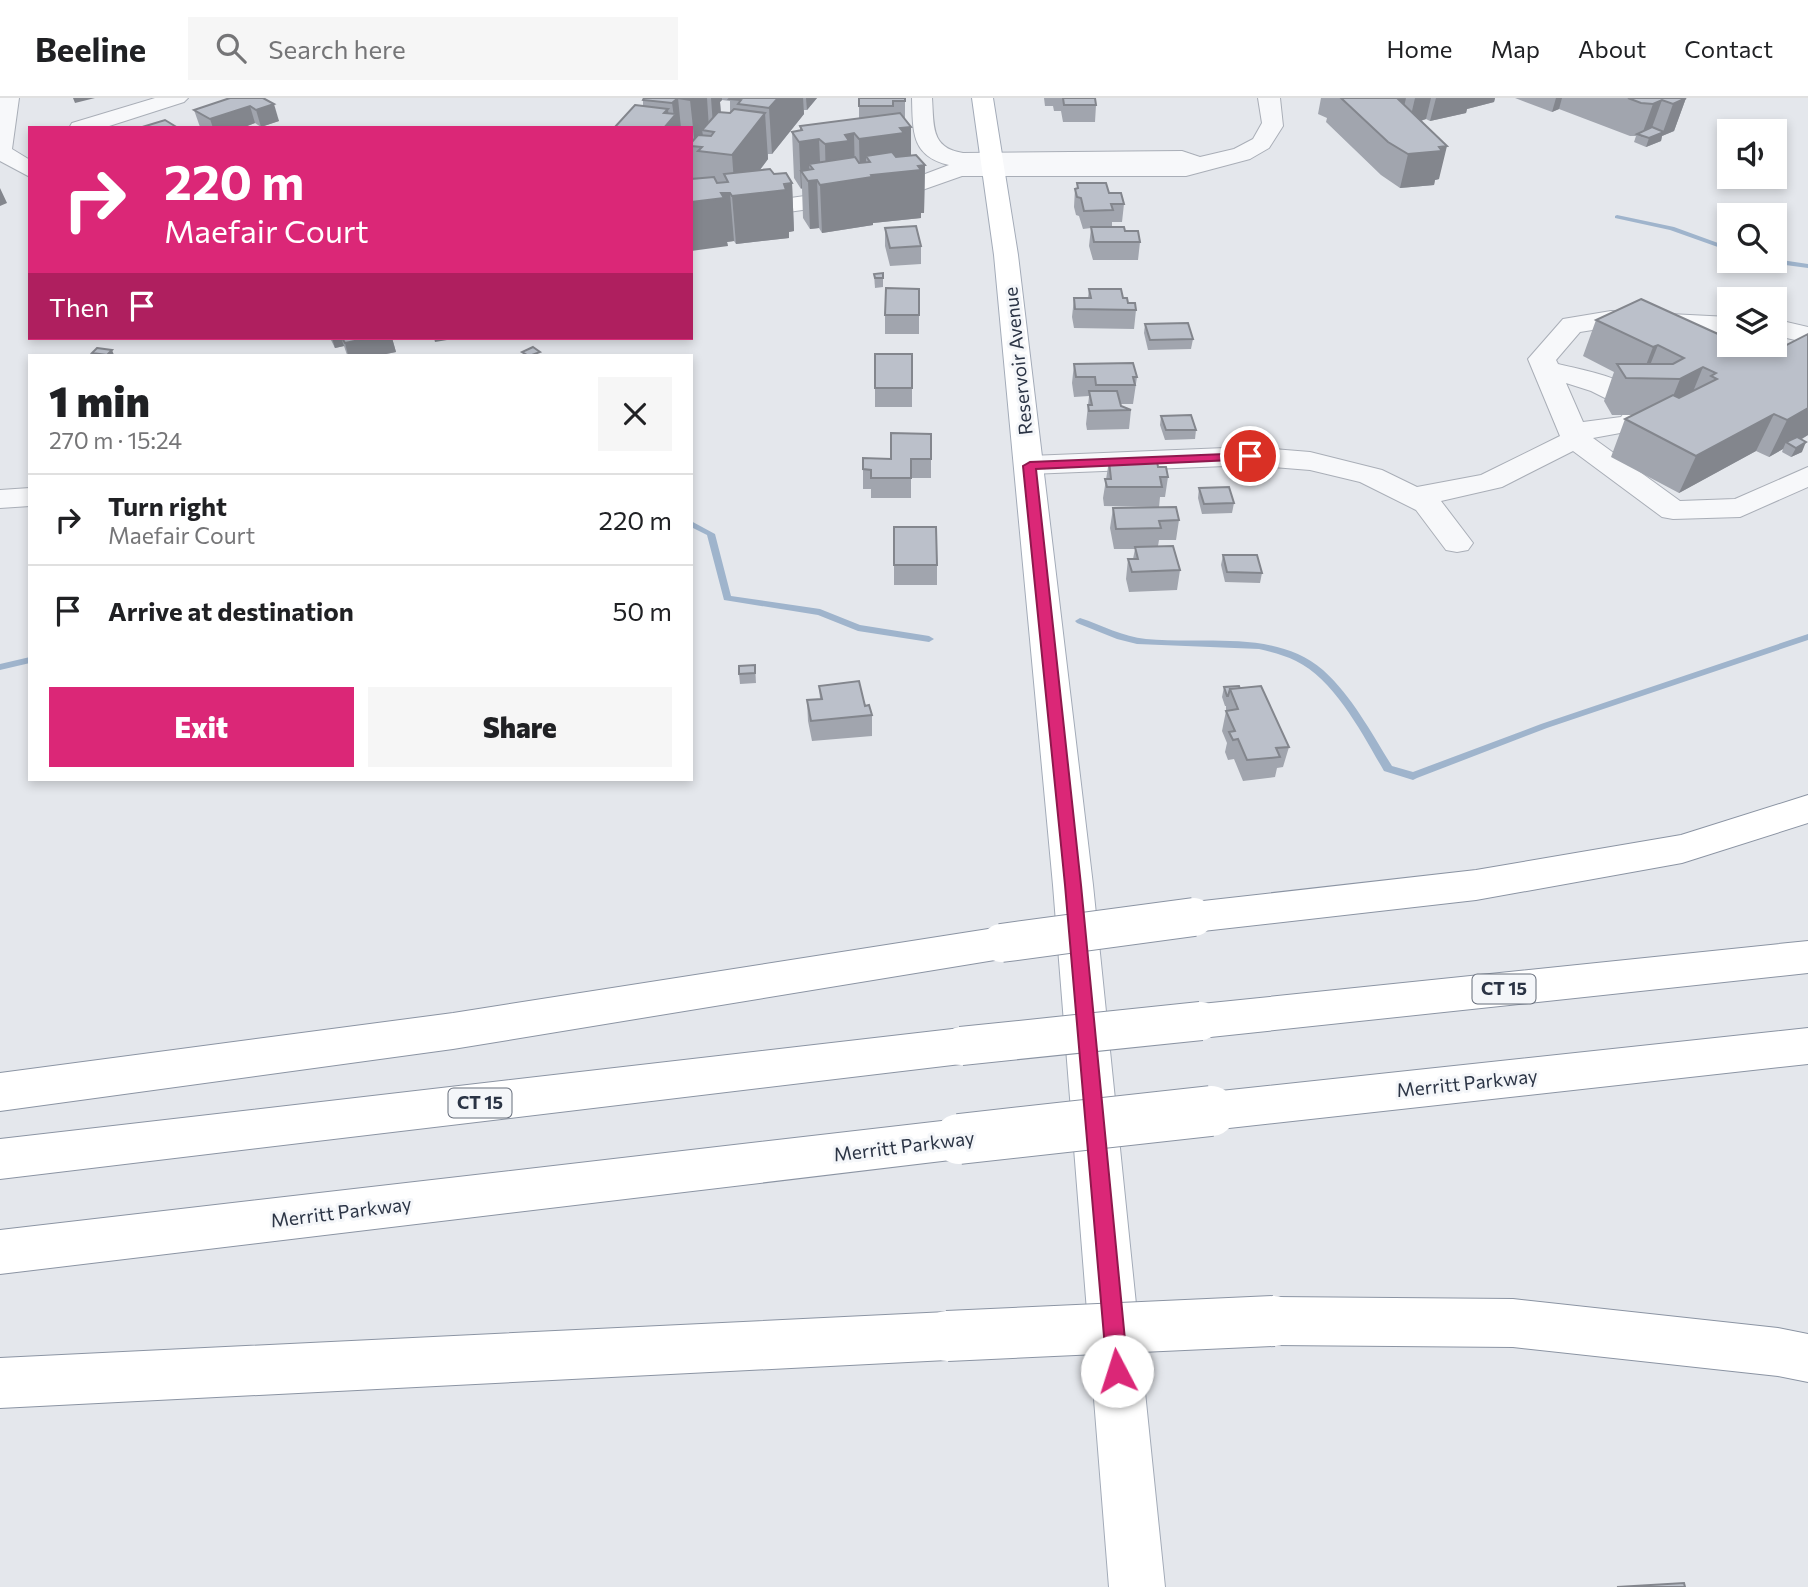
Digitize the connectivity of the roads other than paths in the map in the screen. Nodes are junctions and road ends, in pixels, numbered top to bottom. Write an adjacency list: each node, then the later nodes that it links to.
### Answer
1 (8, 98): 8 (street)
2 (177, 98): 6 (street)
3 (922, 98): 9 (street)
4 (983, 98): 9 (main road, Reservoir Avenue)
5 (1269, 98): 9 (street)
6 (86, 126)
7 (28, 144): 8 (street)
8 (0, 152): 10 (street)
9 (992, 164): 11 (street); 17 (main road, Reservoir Avenue)
10 (28, 169)
11 (693, 215)
12 (1717, 324): 15 (street)
13 (1787, 330): 14 (street)
14 (1808, 335)
15 (1547, 370): 16 (street); 16 (street)
16 (1574, 436): 18 (street); 20 (street)
17 (1030, 466): 20 (street); 31 (main road, Reservoir Avenue)
18 (1808, 476)
19 (28, 497): 21 (street)
20 (1411, 497): 22 (street)
21 (0, 499)
22 (1457, 543)
23 (1808, 809): 26 (main road, bridge)
24 (1808, 957): 27 (main road, CT 15, bridge)
25 (1808, 1046): 28 (main road, Merritt Parkway, bridge)
26 (0, 1092)
27 (0, 1159)
28 (0, 1252)
29 (1808, 1358): 30 (main road, bridge)
30 (0, 1383)
31 (1137, 1587)

